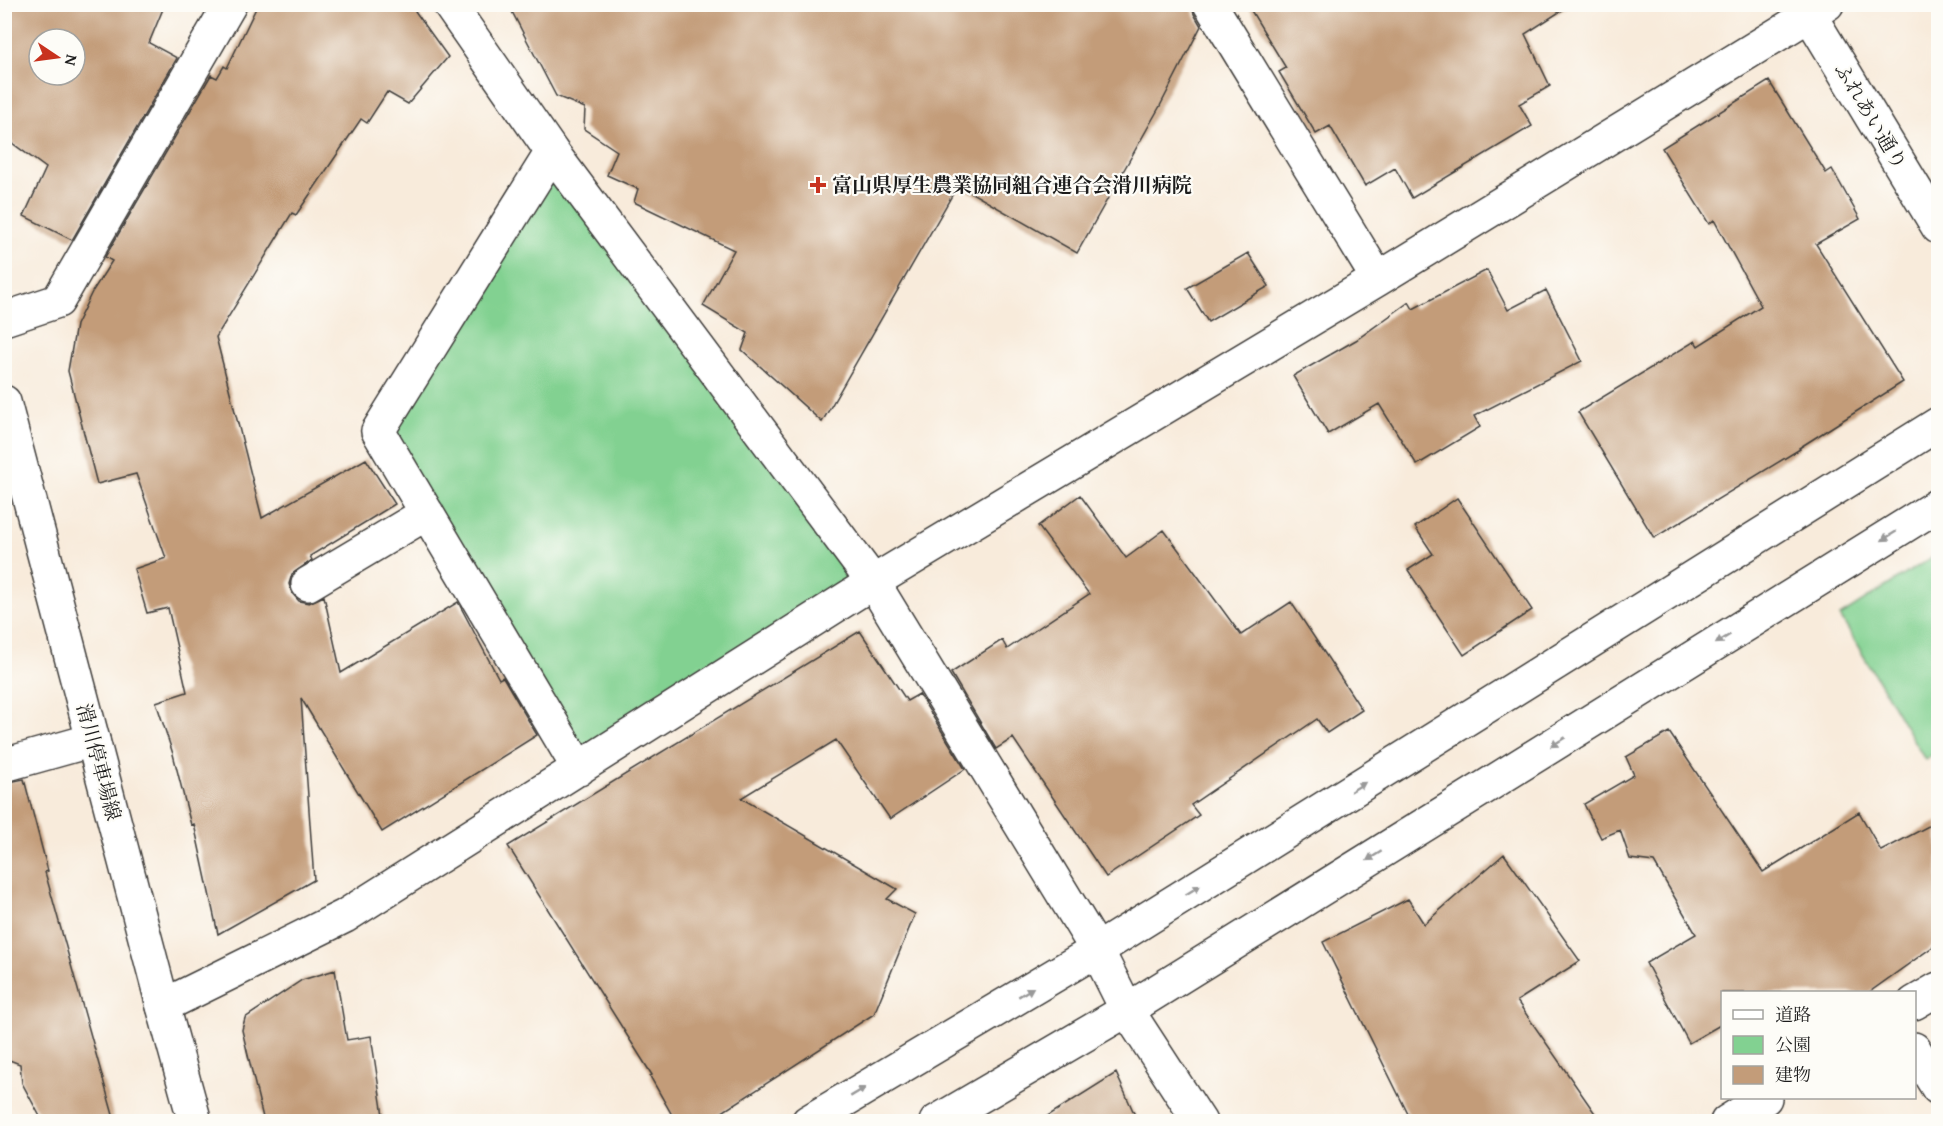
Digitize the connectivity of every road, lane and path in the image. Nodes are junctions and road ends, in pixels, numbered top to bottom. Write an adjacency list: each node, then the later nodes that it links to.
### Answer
1 (230, 4): 8 (street)
2 (449, 4): 5 (street)
3 (1210, 4): 7 (street)
4 (1813, 8): 6 (street, ふれあい通り); 7 (street)
5 (552, 152): 12 (street); 13 (street)
6 (1938, 227)
7 (1378, 279): 13 (street)
8 (4, 319)
9 (4, 402): 15 (street, 滑川停車場線)
10 (1938, 424): 18 (street, one-way to 10)
11 (1938, 505): 22 (street, one-way to 22)
12 (428, 513): 14 (street); 17 (street)
13 (873, 582): 17 (street); 18 (street)
14 (308, 584)
15 (93, 740): 16 (street); 21 (street, 滑川停車場線)
16 (4, 765)
17 (579, 769): 21 (street)
18 (1097, 950): 22 (street); 27 (street, one-way to 18)
19 (1938, 988): 20 (street)
20 (1916, 1002)
21 (163, 1006): 26 (street, 滑川停車場線)
22 (1127, 1010): 28 (street); 29 (street)
23 (1916, 1052): 24 (street)
24 (1938, 1088)
25 (1763, 1099): 30 (street)
26 (195, 1122)
27 (808, 1122)
28 (936, 1122)
29 (1200, 1122)
30 (1727, 1122)

